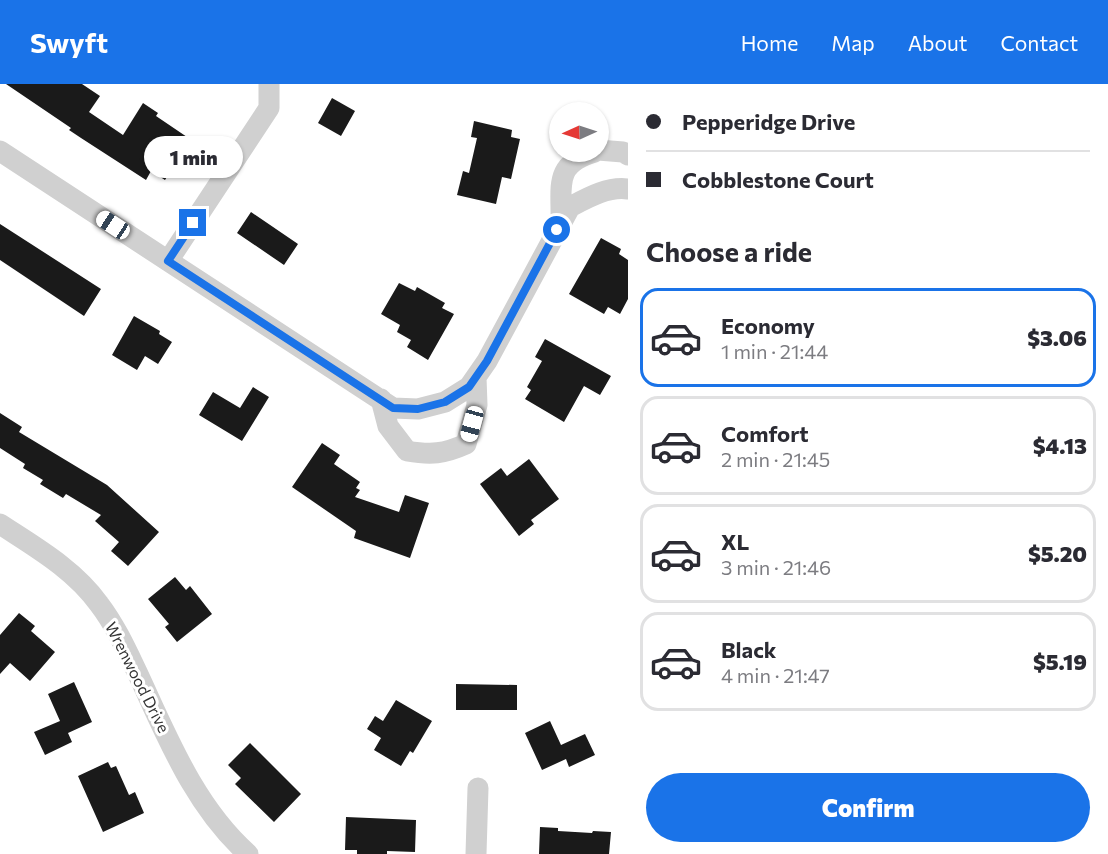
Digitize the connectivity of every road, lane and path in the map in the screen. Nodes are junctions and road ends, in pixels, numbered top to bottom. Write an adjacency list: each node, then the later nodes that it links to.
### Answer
1 (269, 84): 8 (street)
2 (0, 151): 8 (street)
3 (609, 151): 4 (street)
4 (628, 155)
5 (572, 162): 7 (street)
6 (628, 189): 7 (street)
7 (561, 224): 9 (street)
8 (168, 261): 10 (street)
9 (476, 378): 10 (street); 10 (street)
10 (381, 399)
11 (0, 524): 13 (street, Wrenwood Drive)
12 (478, 788): 14 (street)
13 (248, 854)
14 (476, 854)

